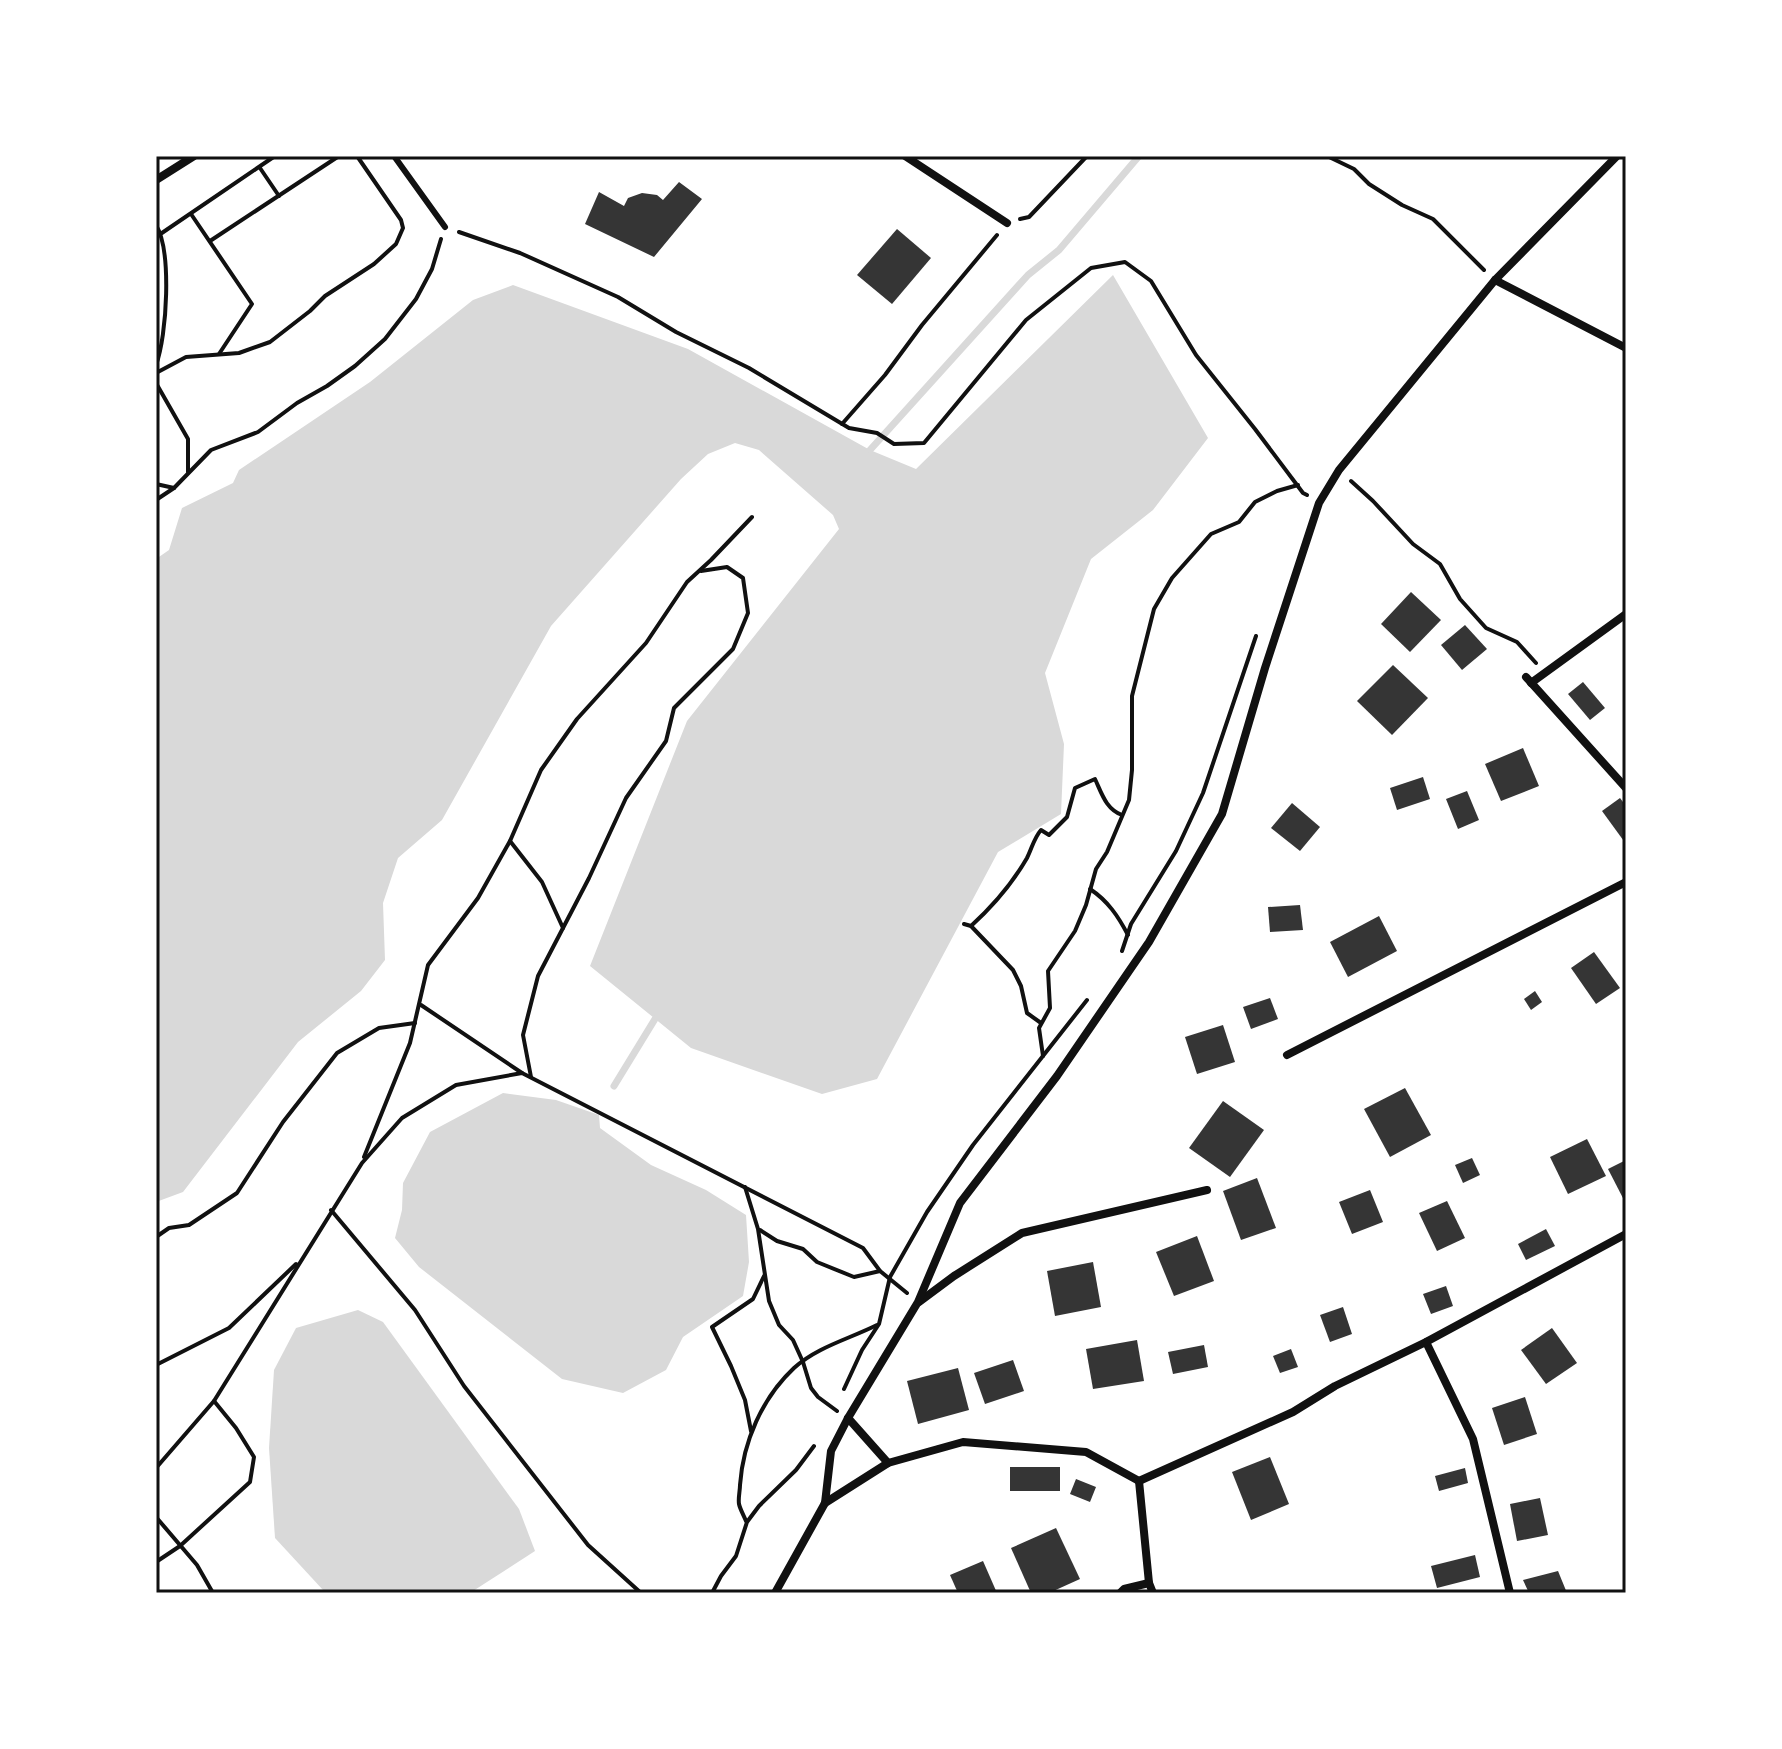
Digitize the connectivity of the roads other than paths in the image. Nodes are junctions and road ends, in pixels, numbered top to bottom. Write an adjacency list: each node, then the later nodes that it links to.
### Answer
1 (194, 156): 5 (street)
2 (394, 156): 7 (lane)
3 (905, 156): 6 (street)
4 (1617, 156): 8 (street)
5 (156, 180)
6 (1007, 223)
7 (445, 227)
8 (1495, 280): 9 (street); 16 (street)
9 (1626, 348)
10 (1626, 614): 11 (street)
11 (1626, 788)
12 (1626, 882): 13 (street)
13 (1287, 1055)
14 (1207, 1190): 16 (street)
15 (1626, 1234): 17 (street)
16 (918, 1302): 18 (street)
17 (1426, 1342): 20 (street); 26 (street)
18 (848, 1418): 19 (street); 21 (street)
19 (888, 1463): 20 (street); 21 (street)
20 (1139, 1481): 22 (street)
21 (825, 1503): 23 (street)
22 (1149, 1583): 24 (street); 25 (street)
23 (775, 1593)
24 (1120, 1593)
25 (1153, 1593)
26 (1510, 1593)

